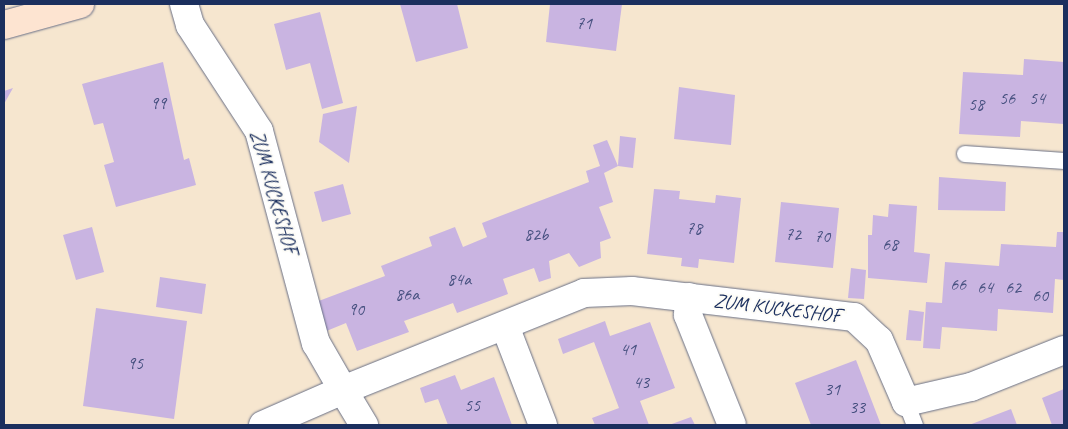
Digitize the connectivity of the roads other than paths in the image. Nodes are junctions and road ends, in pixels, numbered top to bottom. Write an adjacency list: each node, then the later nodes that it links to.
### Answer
1 (80, 4): 3 (main road)
2 (184, 4): 9 (street, ZUM KUCKESHOF)
3 (4, 25)
4 (965, 154): 5 (lane)
5 (1064, 161)
6 (689, 297): 7 (street, ZUM KUCKESHOF); 10 (street, ZUM KUCKESHOF); 14 (street, ZUM KUCKESHOF)
7 (505, 326): 9 (street, ZUM KUCKESHOF); 13 (street)
8 (1064, 350): 10 (street, ZUM KUCKESHOF)
9 (342, 390): 11 (street, ZUM KUCKESHOF); 12 (street, ZUM KUCKESHOF)
10 (910, 414)
11 (263, 425)
12 (364, 425)
13 (544, 425)
14 (732, 425)

